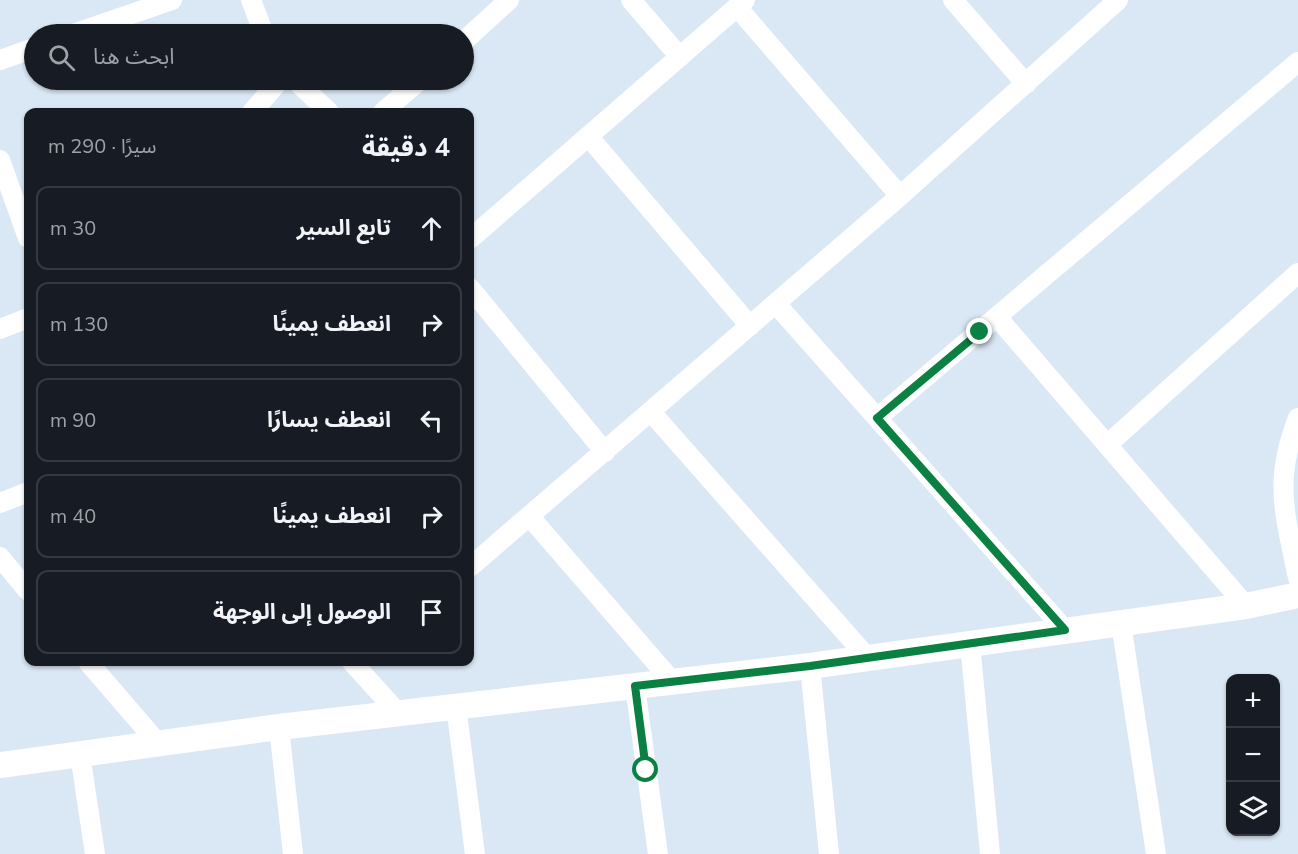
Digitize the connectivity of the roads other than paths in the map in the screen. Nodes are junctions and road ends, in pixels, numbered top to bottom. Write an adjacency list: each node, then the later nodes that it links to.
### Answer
1 (172, 0): 8 (street)
2 (251, 0): 9 (street)
3 (509, 0): 10 (street)
4 (631, 0): 12 (street)
5 (952, 0): 15 (street)
6 (1118, 0): 15 (street)
7 (741, 4): 12 (street); 24 (street)
8 (102, 24)
9 (260, 24)
10 (474, 32)
11 (24, 52): 13 (street)
12 (680, 57): 22 (street)
13 (0, 60)
14 (1298, 62): 30 (street)
15 (1026, 84): 24 (street)
16 (271, 90): 19 (street)
17 (305, 90): 20 (street)
18 (408, 90): 21 (street)
19 (256, 108)
20 (324, 108)
21 (388, 108)
22 (588, 136): 26 (street); 32 (street)
23 (0, 160): 25 (street)
24 (900, 196): 29 (street)
25 (24, 227)
26 (474, 236)
27 (1298, 273): 37 (street)
28 (474, 293): 39 (street)
29 (776, 304): 32 (street); 35 (street)
30 (997, 317): 35 (street); 37 (street)
31 (24, 320): 33 (street)
32 (750, 326): 34 (street)
33 (0, 329)
34 (651, 412): 39 (street); 52 (street)
35 (877, 418): 50 (street)
36 (1298, 418): 38 (street)
37 (1107, 445): 48 (street)
38 (1292, 448): 45 (street)
39 (605, 452): 42 (street)
40 (24, 494): 41 (street)
41 (0, 503)
42 (530, 517): 44 (street); 56 (street)
43 (0, 557): 46 (street)
44 (474, 559)
45 (1298, 578)
46 (24, 586)
47 (1298, 596): 48 (street)
48 (1246, 606): 49 (street)
49 (1121, 623): 50 (street); 70 (street)
50 (1065, 630): 51 (street)
51 (970, 643): 52 (street); 69 (street)
52 (867, 657): 55 (street)
53 (91, 666): 61 (street)
54 (357, 666): 59 (street)
55 (810, 666): 56 (street); 68 (street)
56 (672, 681): 57 (street)
57 (635, 686): 58 (street); 67 (street)
58 (456, 706): 59 (street); 66 (street)
59 (398, 713): 60 (street)
60 (279, 727): 61 (street); 65 (street)
61 (157, 742): 62 (street)
62 (80, 754): 63 (street); 64 (street)
63 (0, 765)
64 (95, 854)
65 (293, 854)
66 (475, 854)
67 (658, 854)
68 (829, 854)
69 (990, 854)
70 (1156, 854)

